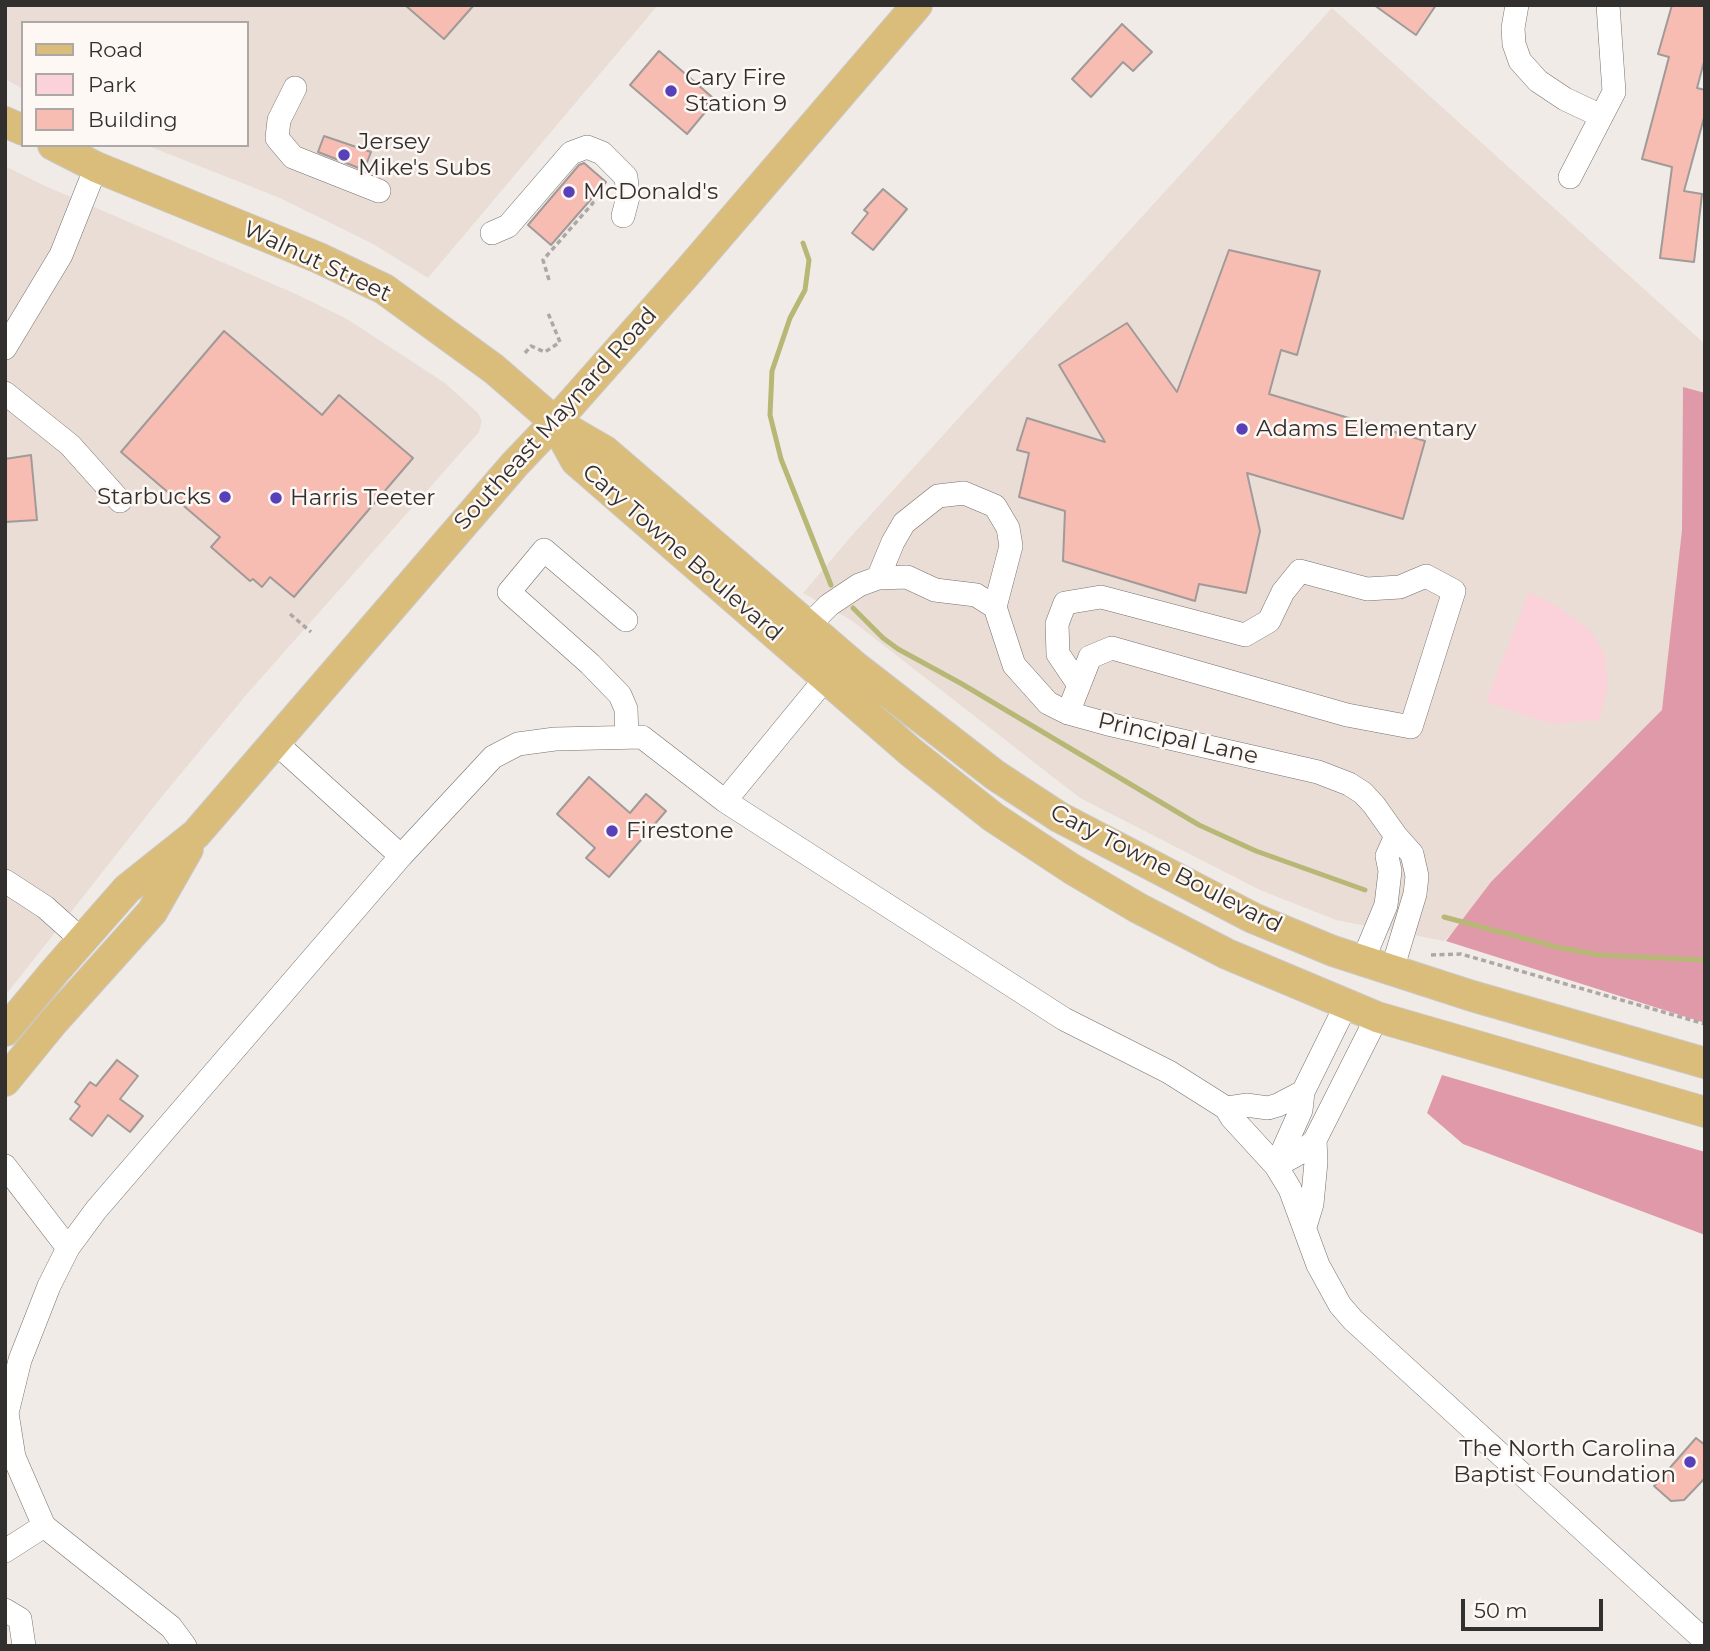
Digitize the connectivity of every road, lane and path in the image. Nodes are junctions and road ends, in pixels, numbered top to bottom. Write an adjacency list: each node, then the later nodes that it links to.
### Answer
1 (917, 5): 20 (main road, Southeast Maynard Road)
2 (1517, 5): 5 (street)
3 (1608, 5): 5 (street)
4 (295, 88): 11 (street)
5 (1601, 116): 10 (street)
6 (5, 122): 7 (main road)
7 (21, 129)
8 (57, 147): 9 (main road, Walnut Street)
9 (96, 167): 17 (street); 20 (main road, Walnut Street)
10 (1570, 177)
11 (379, 191)
12 (590, 200): 15 (path)
13 (623, 216): 14 (street)
14 (492, 233)
15 (549, 280)
16 (548, 313): 18 (path)
17 (5, 348)
18 (525, 353)
19 (5, 393): 21 (street)
20 (555, 422): 26 (main road, Cary Towne Boulevard); 28 (main road, Cary Towne Boulevard); 32 (main road, Southeast Maynard Road)
21 (120, 501)
22 (878, 578): 23 (street); 23 (street); 26 (street)
23 (995, 607): 30 (street, Principal Lane)
24 (290, 614): 27 (path)
25 (626, 620): 31 (street)
26 (808, 626): 40 (main road, Cary Towne Boulevard)
27 (311, 632)
28 (826, 678): 33 (street); 42 (main road, Cary Towne Boulevard)
29 (1079, 685): 29 (street); 30 (street)
30 (1068, 713): 35 (street, Principal Lane)
31 (627, 737): 33 (street); 36 (street)
32 (275, 743): 34 (main road, Southeast Maynard Road); 36 (street)
33 (725, 801): 49 (street)
34 (196, 834): 38 (main road, Southeast Maynard Road); 47 (main road, Southeast Maynard Road)
35 (1396, 836): 40 (street); 41 (street, Principal Lane)
36 (401, 856): 55 (street)
37 (5, 881): 38 (street)
38 (82, 940): 45 (main road, Southeast Maynard Road)
39 (1431, 955): 44 (path)
40 (1363, 960): 41 (main road, Cary Towne Boulevard); 42 (main road)
41 (1392, 970): 43 (main road); 46 (main road, Cary Towne Boulevard)
42 (1346, 1005): 43 (main road, Cary Towne Boulevard); 48 (street)
43 (1377, 1017): 50 (main road, Cary Towne Boulevard); 51 (street)
44 (1705, 1024)
45 (5, 1031)
46 (1705, 1063)
47 (5, 1082)
48 (1303, 1092): 49 (street); 53 (street)
49 (1226, 1108): 53 (street)
50 (1705, 1112)
51 (1315, 1140): 53 (street); 54 (street)
52 (5, 1166): 55 (street)
53 (1276, 1166): 54 (street)
54 (1305, 1227): 60 (street)
55 (68, 1248): 56 (street)
56 (44, 1526): 57 (street); 61 (street)
57 (5, 1551)
58 (5, 1610): 59 (street)
59 (17, 1639)
60 (1705, 1641)
61 (186, 1646)

